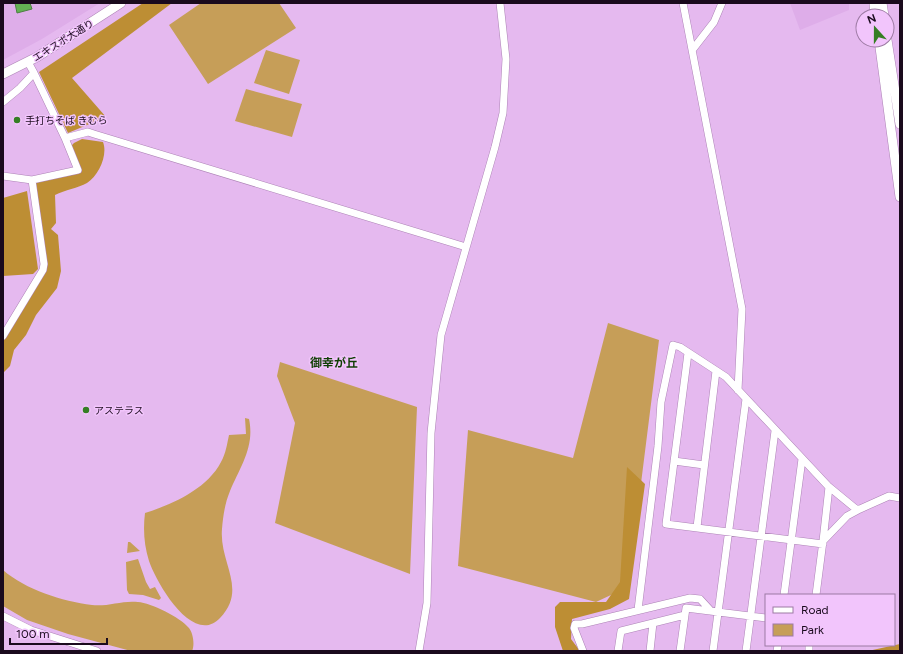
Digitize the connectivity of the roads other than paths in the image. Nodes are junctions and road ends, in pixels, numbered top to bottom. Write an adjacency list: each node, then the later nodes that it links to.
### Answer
1 (121, 3): 8 (main road, エキスポ大通り)
2 (500, 3): 17 (street)
3 (683, 3): 7 (street)
4 (722, 3): 7 (street)
5 (880, 48): 16 (main road)
6 (888, 48): 12 (main road)
7 (693, 49): 21 (street)
8 (28, 62): 9 (street); 10 (main road, エキスポ大通り)
9 (34, 73): 11 (street); 13 (street)
10 (3, 74)
11 (3, 102)
12 (900, 124)
13 (65, 138): 15 (street); 17 (street)
14 (3, 176): 15 (street)
15 (32, 180): 18 (street)
16 (900, 197)
17 (466, 247): 45 (street)
18 (3, 336)
19 (688, 353): 20 (street); 25 (street); 37 (street)
20 (716, 371): 21 (street); 26 (street)
21 (738, 390): 22 (street)
22 (746, 399): 23 (street); 31 (street)
23 (775, 431): 24 (street); 32 (street)
24 (802, 459): 27 (street); 33 (street)
25 (674, 461): 26 (street); 30 (street)
26 (704, 465): 30 (street)
27 (829, 487): 29 (street); 34 (street)
28 (900, 498): 29 (street)
29 (860, 510): 34 (street)
30 (697, 527): 31 (street)
31 (729, 532): 32 (street); 38 (street)
32 (761, 536): 33 (street); 41 (street)
33 (792, 540): 34 (street); 35 (street)
34 (823, 542): 36 (street)
35 (784, 594)
36 (816, 594)
37 (638, 610): 38 (street); 46 (street)
38 (714, 612): 39 (street); 41 (street); 50 (street)
39 (685, 615): 43 (street); 49 (street)
40 (3, 616): 44 (street)
41 (751, 616): 42 (street); 51 (street)
42 (765, 618)
43 (653, 623): 47 (street); 48 (street)
44 (97, 651)
45 (419, 651)
46 (583, 651)
47 (618, 651)
48 (650, 651)
49 (680, 651)
50 (713, 651)
51 (746, 651)

